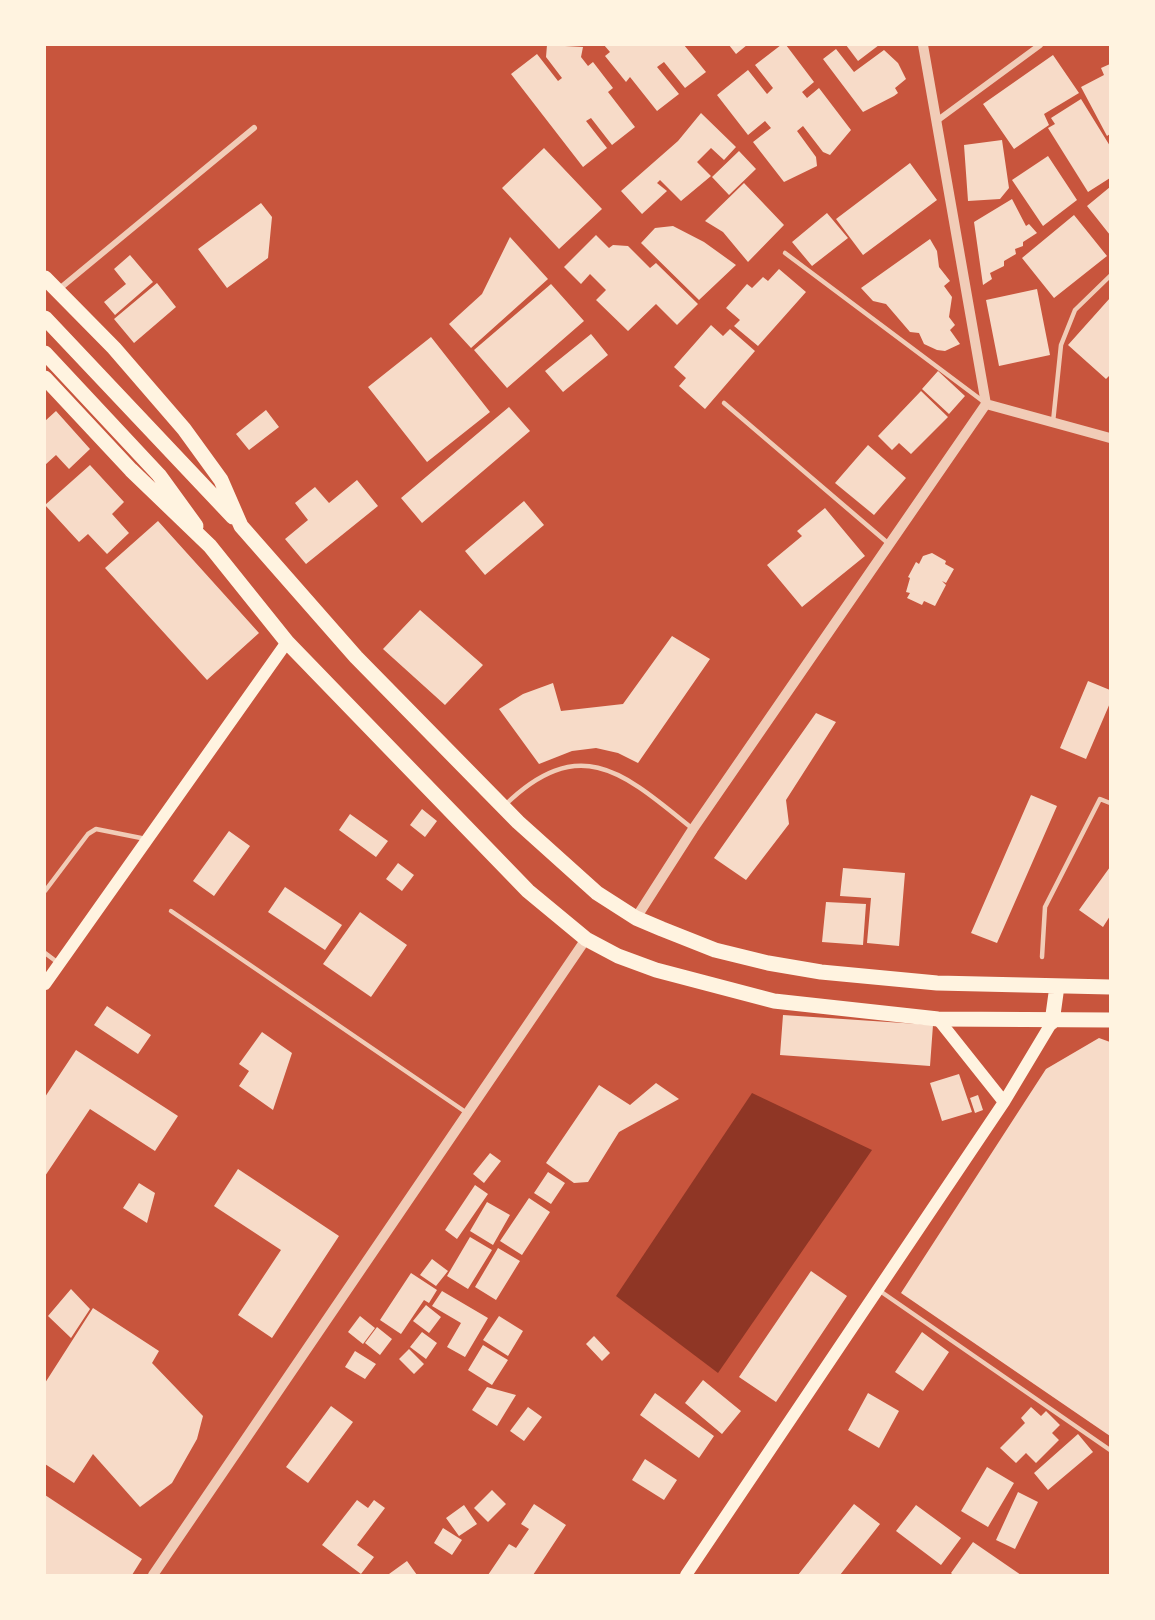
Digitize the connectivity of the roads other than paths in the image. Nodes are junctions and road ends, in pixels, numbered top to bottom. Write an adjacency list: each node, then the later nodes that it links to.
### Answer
1 (923, 45): 3 (street)
2 (1040, 45): 3 (street)
3 (938, 120): 13 (street)
4 (254, 128): 8 (street)
5 (785, 253): 13 (lane)
6 (1110, 276): 14 (lane)
7 (45, 278): 8 (main road)
8 (58, 290): 16 (main road)
9 (45, 318): 16 (main road)
10 (45, 352): 18 (main road)
11 (45, 378): 18 (main road)
12 (724, 404): 17 (lane)
13 (986, 404): 14 (street); 17 (street)
14 (1053, 422): 15 (street)
15 (1110, 438)
16 (242, 526): 21 (main road)
17 (889, 544): 22 (street)
18 (210, 546): 19 (main road)
19 (287, 642): 23 (main road); 27 (main road)
20 (1110, 803): 29 (lane)
21 (503, 807): 22 (lane); 26 (main road)
22 (693, 828): 26 (street)
23 (148, 840): 24 (lane); 30 (main road)
24 (45, 891)
25 (171, 911): 38 (lane)
26 (636, 918): 32 (main road)
27 (586, 939): 34 (main road); 38 (street)
28 (45, 953): 30 (lane)
29 (1042, 957)
30 (59, 964): 31 (main road)
31 (45, 984)
32 (1058, 986): 33 (main road); 36 (main road)
33 (1110, 987)
34 (938, 1019): 36 (main road); 37 (main road)
35 (1110, 1020): 36 (main road)
36 (1052, 1022): 37 (main road)
37 (1004, 1101): 39 (main road)
38 (467, 1113): 41 (street)
39 (878, 1289): 40 (lane); 42 (main road)
40 (1110, 1450)
41 (153, 1575)
42 (686, 1575)

